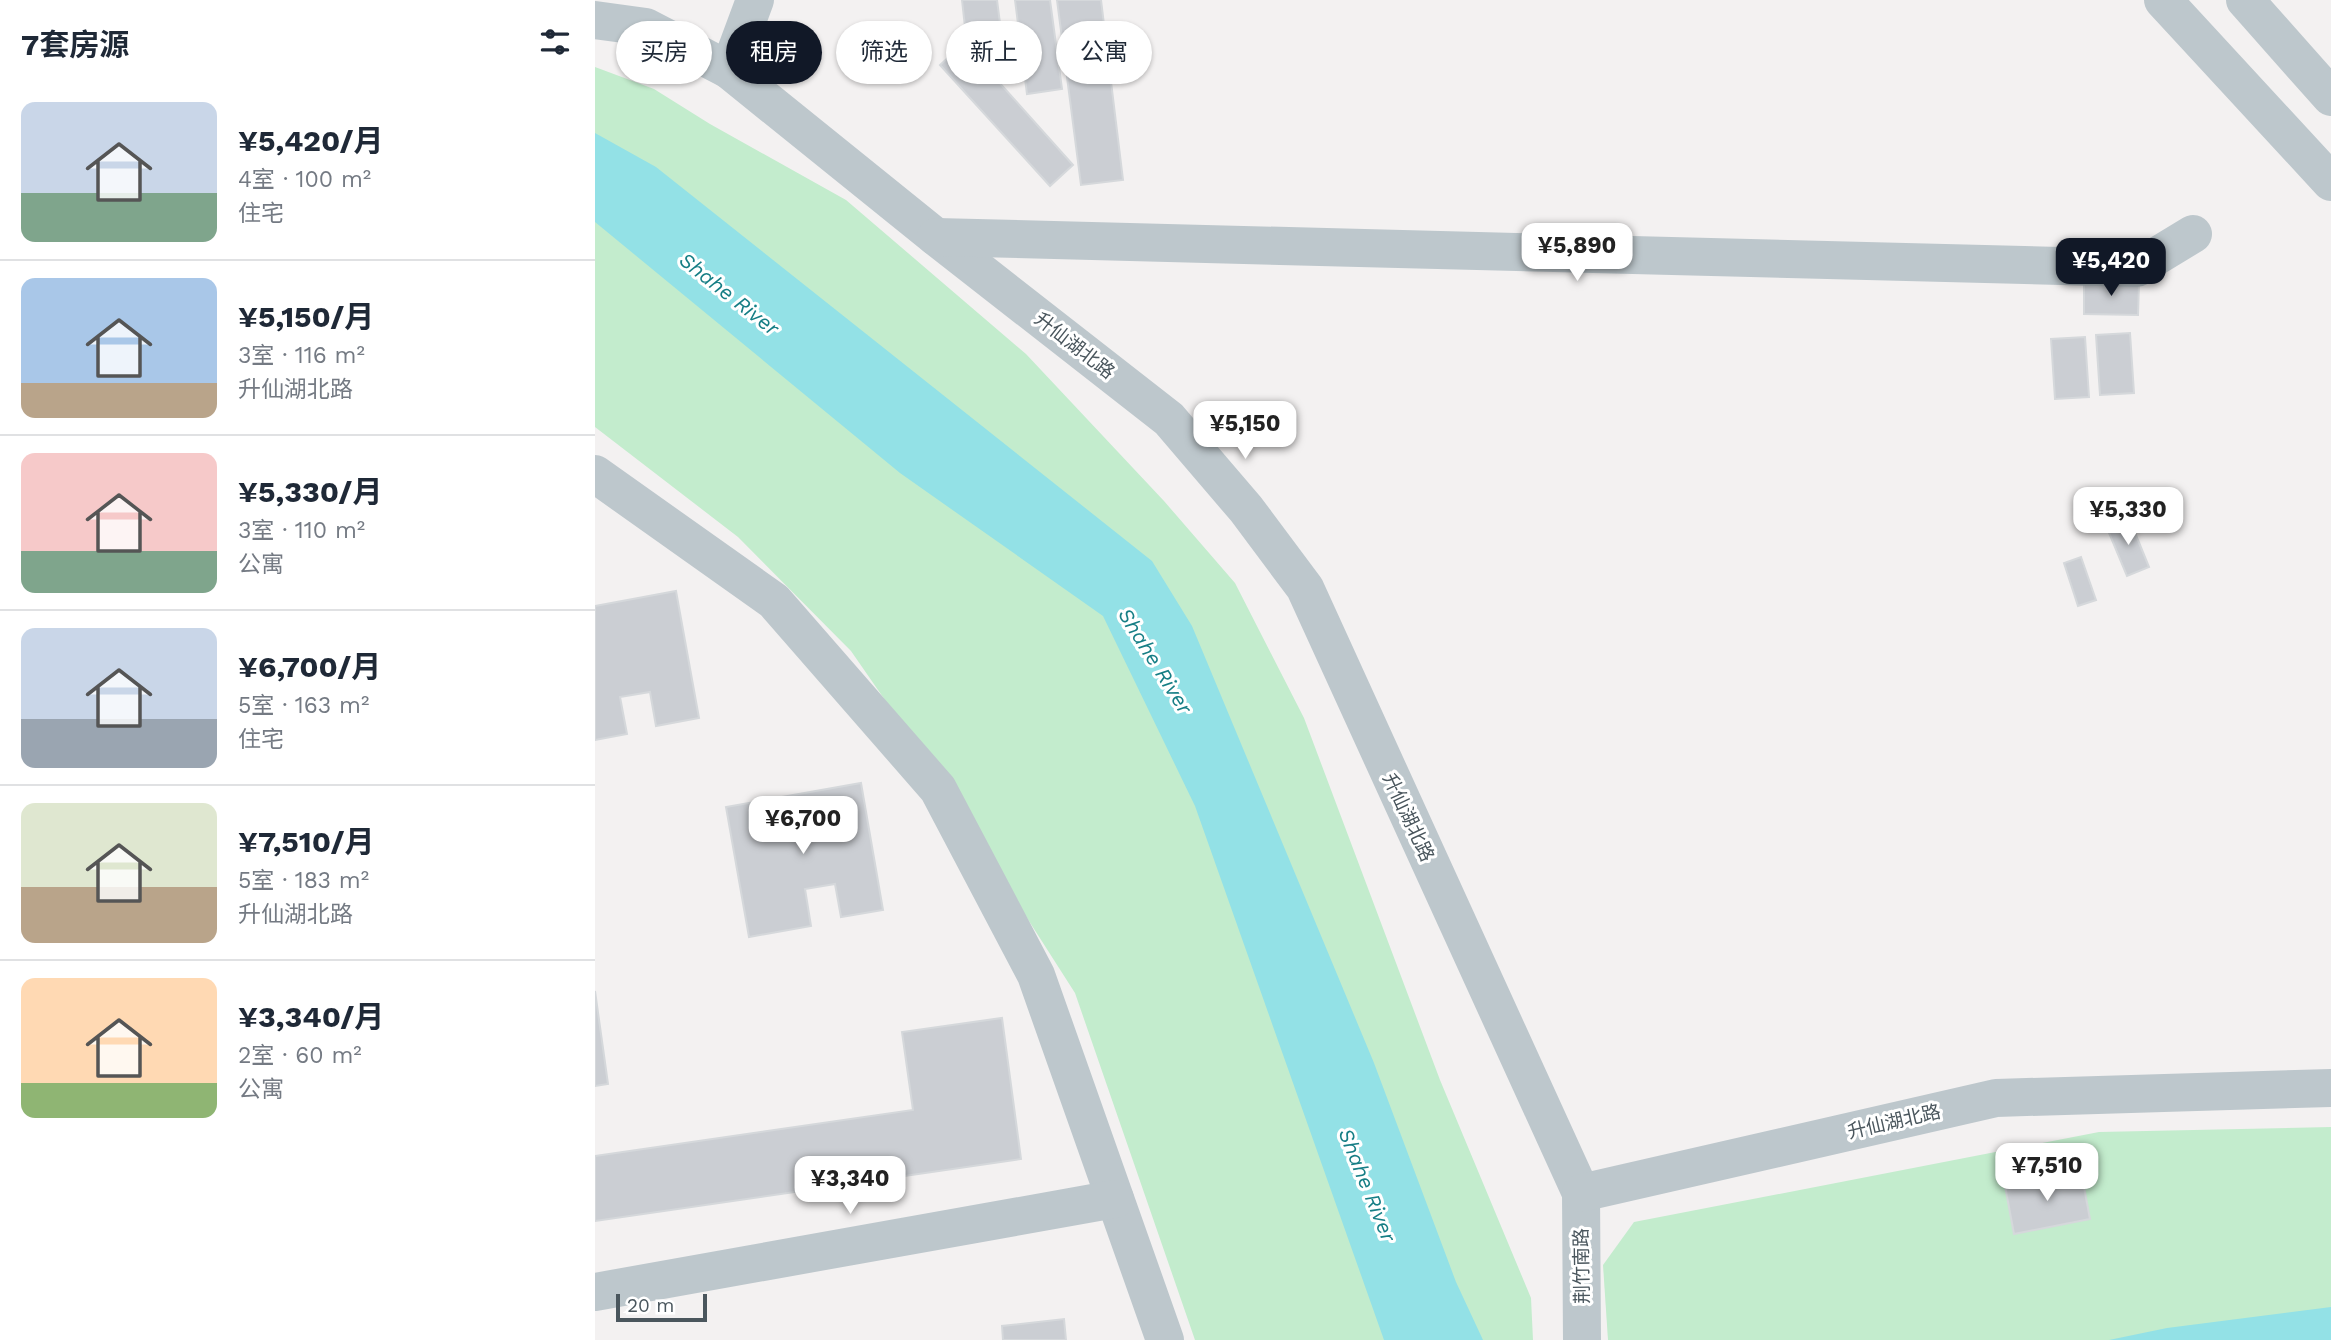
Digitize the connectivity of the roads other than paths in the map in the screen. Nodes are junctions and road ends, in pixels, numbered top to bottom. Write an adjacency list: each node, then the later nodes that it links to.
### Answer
1 (755, 0): 5 (street)
2 (2162, 0): 9 (street)
3 (2245, 0): 8 (street)
4 (595, 20): 6 (street, 升仙湖北路)
5 (747, 21)
6 (726, 68)
7 (746, 84): 11 (street, 升仙湖北路)
8 (2331, 97)
9 (2331, 182)
10 (2193, 234): 11 (street)
11 (936, 237): 14 (street, 升仙湖北路)
12 (595, 474): 15 (street)
13 (2331, 1088): 14 (street, 升仙湖北路)
14 (1581, 1193): 18 (street, 荆竹南路)
15 (1115, 1199): 16 (street); 17 (street)
16 (595, 1292)
17 (1165, 1340)
18 (1582, 1340)

